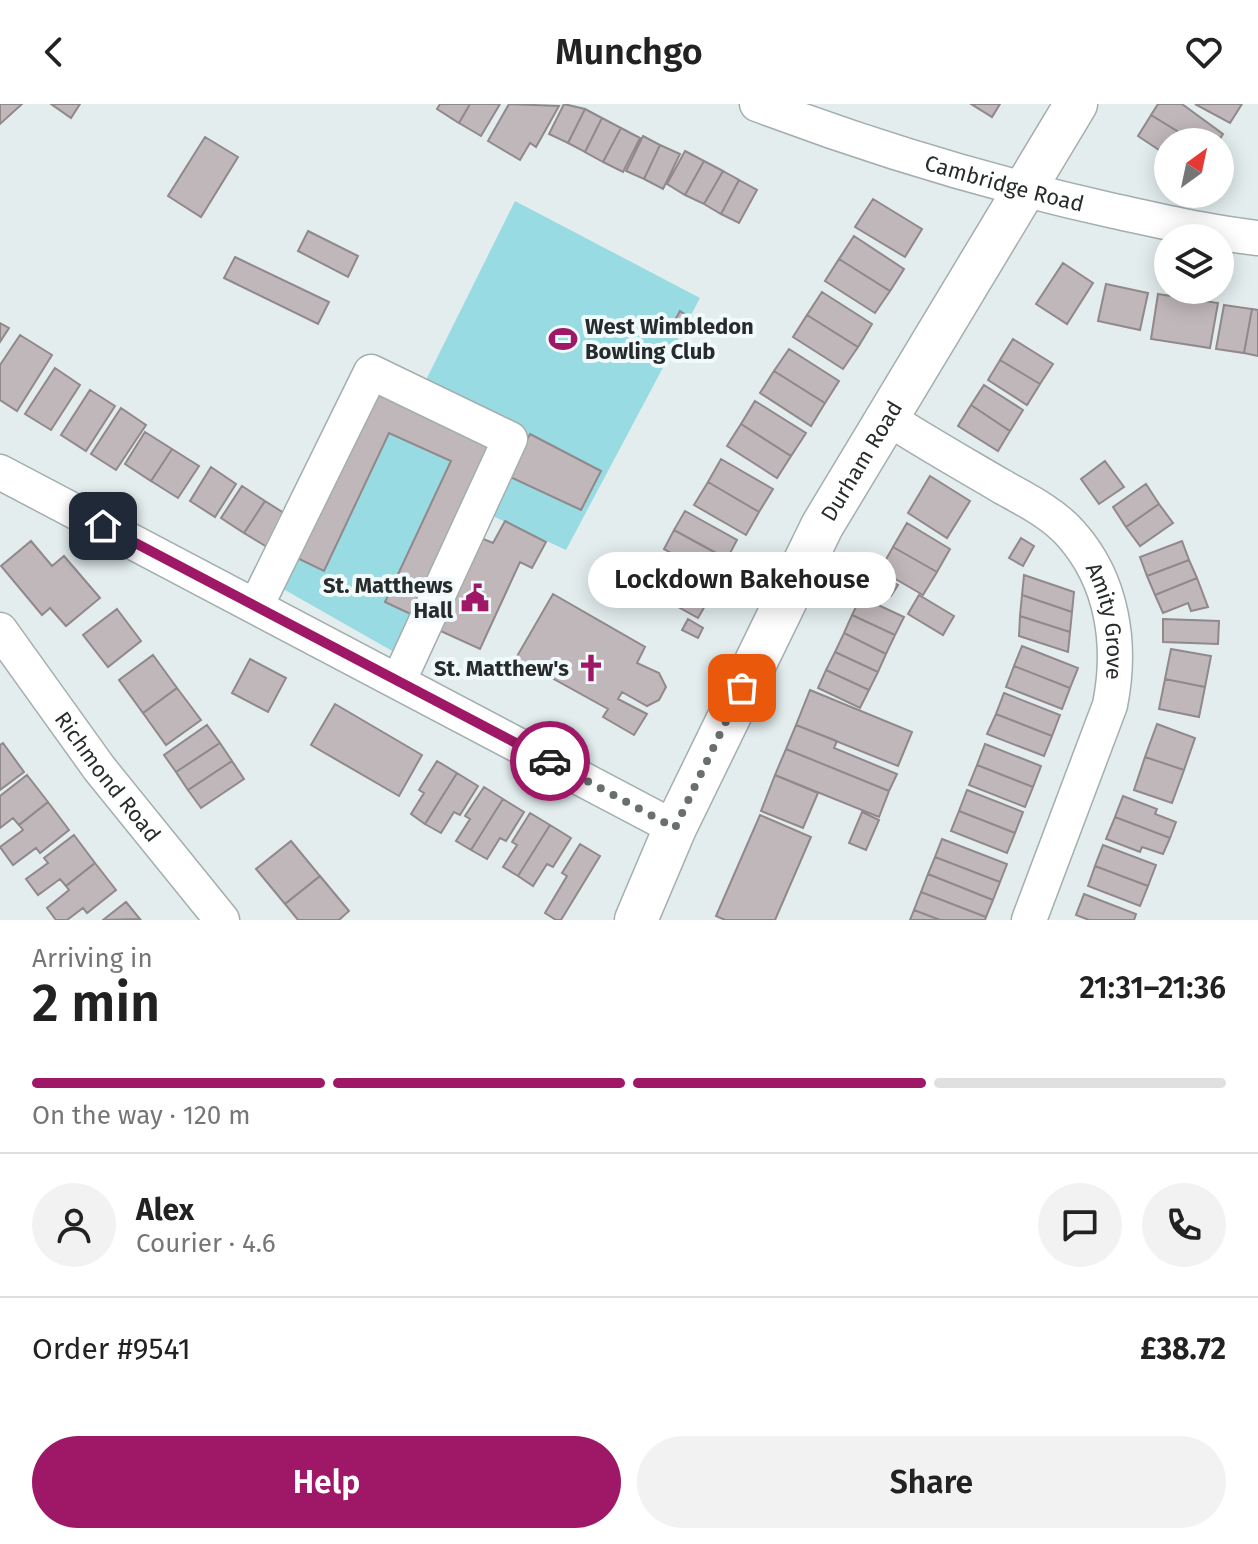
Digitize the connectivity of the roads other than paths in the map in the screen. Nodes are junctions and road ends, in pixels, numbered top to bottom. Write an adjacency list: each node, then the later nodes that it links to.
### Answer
1 (757, 104): 3 (street, Cambridge Road)
2 (1076, 104): 3 (main road, Durham Road)
3 (1023, 190): 4 (street, Cambridge Road); 5 (main road, Durham Road)
4 (1258, 238)
5 (886, 417): 10 (main road, Durham Road); 13 (street, Amity Grove)
6 (0, 472): 7 (street)
7 (256, 606): 9 (street); 9 (street)
8 (0, 630): 11 (street, Richmond Road)
9 (399, 680): 10 (street)
10 (675, 828): 12 (main road, Durham Road)
11 (222, 920)
12 (636, 920)
13 (1029, 920)

